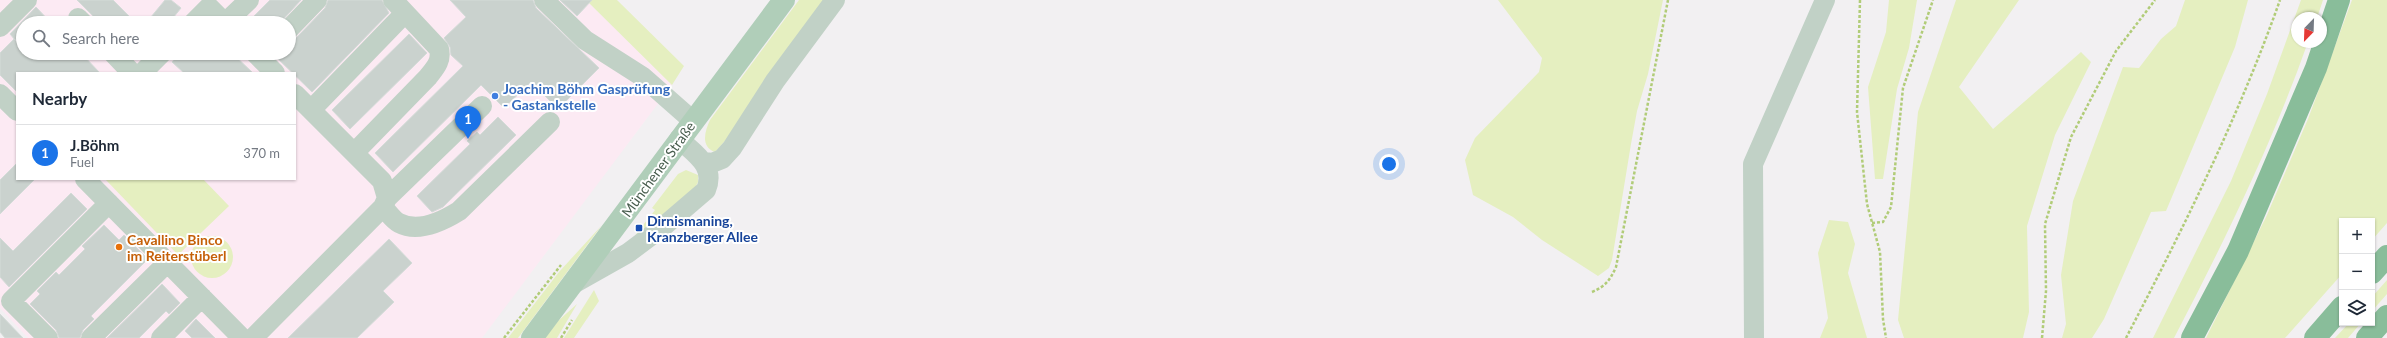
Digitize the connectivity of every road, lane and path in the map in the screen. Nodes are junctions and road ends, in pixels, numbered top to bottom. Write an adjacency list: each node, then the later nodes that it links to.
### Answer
1 (27, 0): 20 (street)
2 (249, 0): 18 (street)
3 (317, 0): 19 (street)
4 (544, 0): 32 (street)
5 (784, 0): 32 (main road, Münchener Straße)
6 (835, 0): 36 (street)
7 (1668, 0): 45 (path)
8 (1825, 0): 56 (street)
9 (1860, 0): 40 (path)
10 (1933, 0): 40 (path)
11 (2155, 0): 58 (path)
12 (2280, 0): 59 (path)
13 (2339, 0): 60 (highway)
14 (206, 4): 16 (street); 17 (street)
15 (399, 7): 31 (street); 35 (street)
16 (198, 16)
17 (218, 16)
18 (232, 16)
19 (296, 22)
20 (0, 27)
21 (120, 60): 24 (street)
22 (155, 60): 25 (street)
23 (264, 60): 26 (street)
24 (131, 72)
25 (143, 72)
26 (274, 72)
27 (0, 94): 30 (street)
28 (296, 95): 31 (street)
29 (482, 106): 38 (street)
30 (16, 110)
31 (311, 110): 35 (street)
32 (693, 121): 34 (main road, Münchener Straße)
33 (550, 122): 38 (street)
34 (679, 139): 36 (street); 44 (main road, Münchener Straße)
35 (354, 153): 38 (street)
36 (704, 162): 44 (street)
37 (86, 180): 39 (street)
38 (385, 202): 54 (street)
39 (109, 203): 42 (street); 50 (street)
40 (1872, 223): 57 (path)
41 (2387, 256): 43 (highway)
42 (168, 262): 46 (street); 51 (street)
43 (2375, 270)
44 (573, 284): 55 (main road, Münchener Straße)
45 (1592, 292)
46 (202, 297): 52 (street); 53 (street)
47 (2339, 310): 61 (highway)
48 (2387, 316): 62 (highway)
49 (2387, 331): 63 (highway)
50 (48, 338)
51 (91, 338)
52 (161, 338)
53 (242, 338)
54 (253, 338)
55 (532, 338)
56 (1754, 338)
57 (1886, 338)
58 (2042, 338)
59 (2126, 338)
60 (2192, 338)
61 (2315, 338)
62 (2367, 338)
63 (2376, 338)

